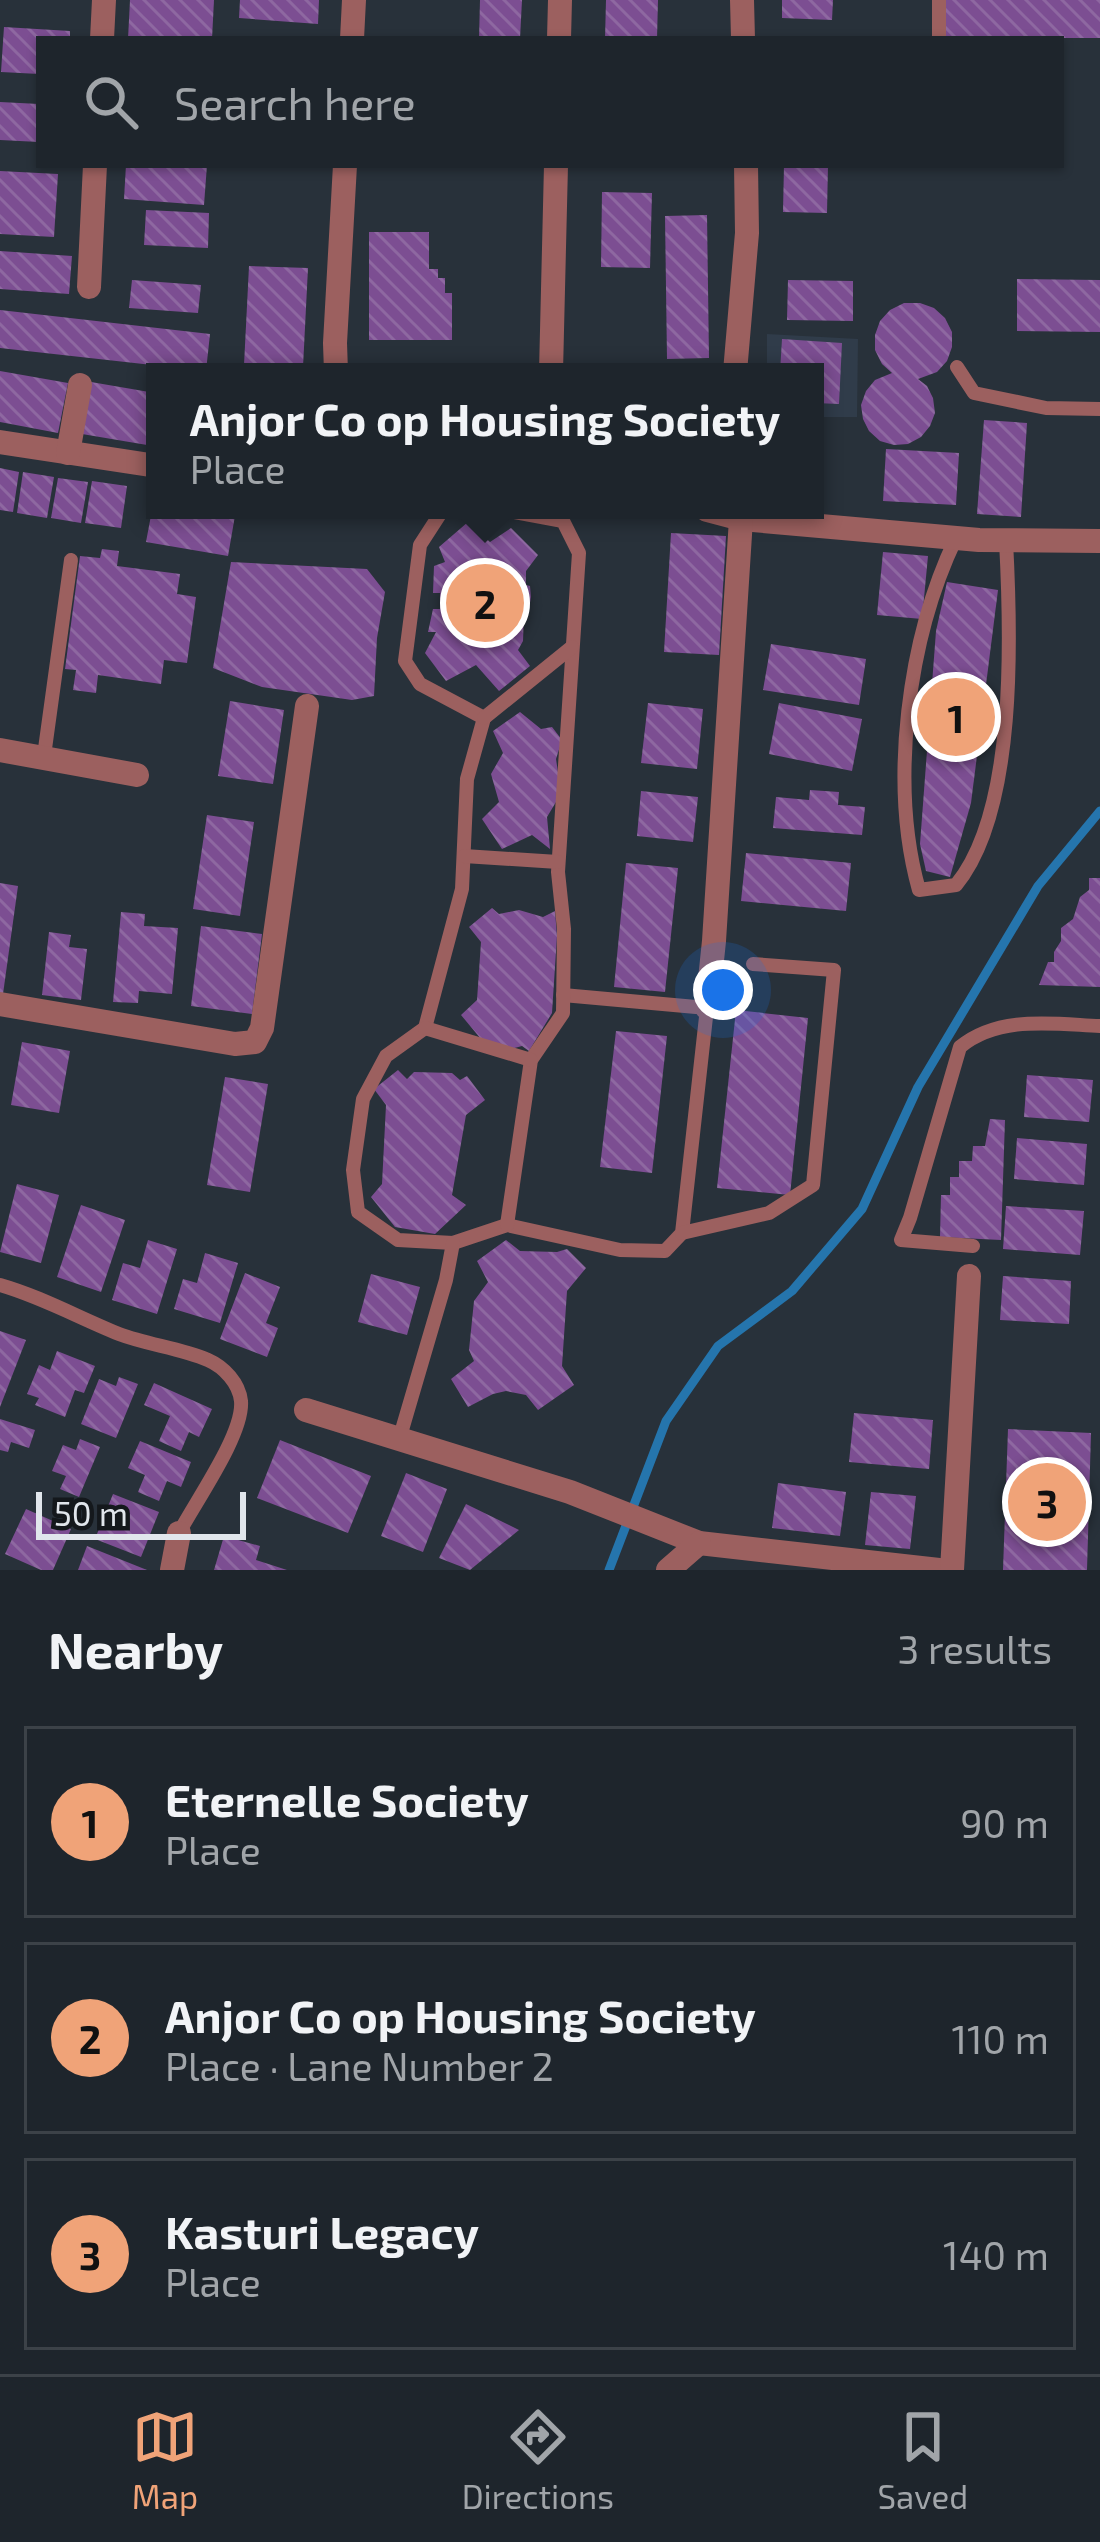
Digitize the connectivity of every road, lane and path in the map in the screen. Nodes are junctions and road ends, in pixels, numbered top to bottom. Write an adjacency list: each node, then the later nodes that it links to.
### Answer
1 (104, 0): 6 (street)
2 (354, 0): 7 (street)
3 (560, 0): 8 (street)
4 (742, 0): 9 (street)
5 (939, 0): 10 (lane)
6 (102, 36)
7 (352, 36)
8 (559, 36)
9 (743, 36)
10 (939, 36)
11 (95, 168): 15 (street)
12 (345, 168): 16 (street)
13 (556, 168): 17 (street)
14 (746, 168): 18 (street)
15 (89, 287)
16 (336, 363)
17 (551, 363)
18 (736, 363)
19 (957, 367): 21 (lane)
20 (80, 386): 23 (street)
21 (1100, 409)
22 (0, 442): 23 (street)
23 (68, 453): 24 (street)
24 (146, 464)
25 (439, 519): 35 (lane)
26 (560, 519): 33 (lane)
27 (724, 519): 44 (street)
28 (780, 519): 29 (street)
29 (956, 538): 30 (street); 30 (lane)
30 (1006, 541): 31 (street)
31 (1100, 542)
32 (71, 560): 37 (lane)
33 (572, 646): 35 (lane); 40 (lane)
34 (307, 706): 43 (street)
35 (484, 718): 39 (lane)
36 (0, 750): 37 (street)
37 (44, 756): 38 (street)
38 (137, 775)
39 (464, 856): 40 (lane); 46 (lane)
40 (558, 862): 42 (lane)
41 (753, 964): 49 (lane)
42 (563, 994): 44 (lane); 47 (lane)
43 (0, 1004)
44 (706, 1008): 49 (lane)
45 (1100, 1026): 51 (lane)
46 (425, 1028): 47 (lane); 50 (lane)
47 (531, 1060): 48 (lane)
48 (507, 1225): 49 (lane); 50 (lane)
49 (682, 1233)
50 (453, 1243): 55 (lane)
51 (973, 1246)
52 (969, 1276): 61 (street)
53 (0, 1285): 56 (lane)
54 (306, 1410): 55 (street)
55 (399, 1439): 57 (street)
56 (179, 1534): 58 (street)
57 (699, 1543): 59 (street); 60 (street)
58 (172, 1570)
59 (668, 1570)
60 (939, 1570)
61 (952, 1570)

